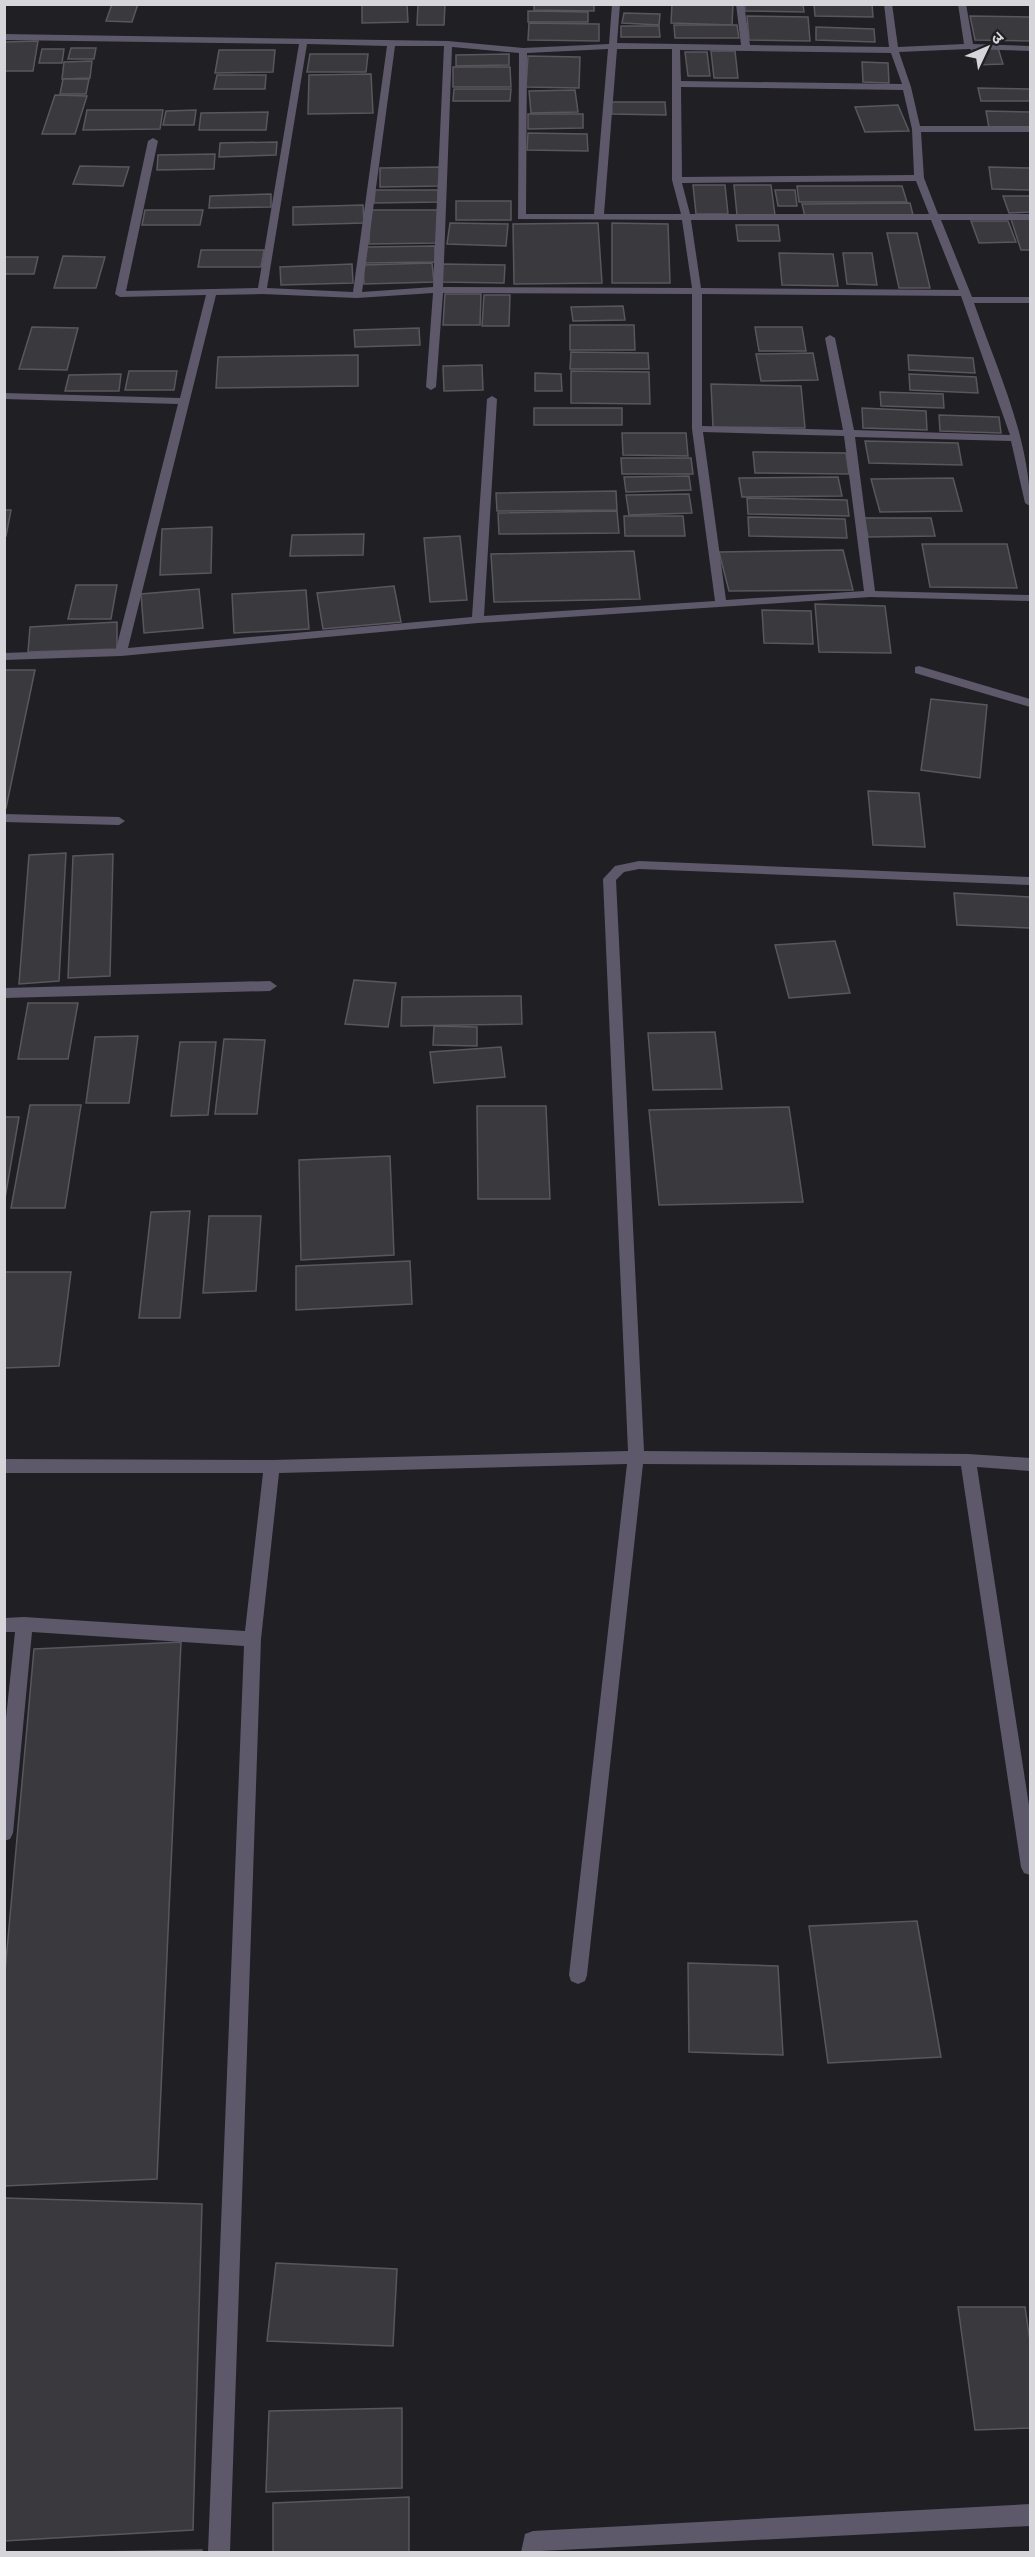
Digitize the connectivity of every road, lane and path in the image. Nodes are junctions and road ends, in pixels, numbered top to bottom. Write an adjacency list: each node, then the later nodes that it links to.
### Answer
1 (616, 4): 9 (street)
2 (740, 4): 13 (street)
3 (888, 4): 14 (street)
4 (962, 4): 10 (street)
5 (4, 37): 6 (street)
6 (303, 43): 8 (street); 28 (street)
7 (448, 44): 8 (street); 15 (street); 27 (street)
8 (391, 45): 31 (street)
9 (614, 46): 11 (street); 15 (street); 23 (street)
10 (969, 46): 12 (street); 14 (street)
11 (676, 47): 13 (street); 16 (street)
12 (1030, 48)
13 (746, 49): 14 (street)
14 (894, 50): 17 (street)
15 (523, 51): 23 (street)
16 (676, 84): 17 (street); 22 (street)
17 (907, 87): 18 (street)
18 (916, 129): 19 (street); 21 (street)
19 (1030, 129)
20 (153, 141): 30 (street)
21 (919, 178): 22 (street); 26 (street)
22 (677, 180): 24 (street)
23 (598, 216): 24 (street)
24 (686, 217): 26 (street); 29 (street)
25 (1030, 217): 26 (street)
26 (934, 218): 32 (street)
27 (438, 290): 29 (street); 31 (street); 35 (street)
28 (262, 291): 30 (street); 31 (street)
29 (698, 291): 32 (street); 39 (street)
30 (211, 294): 38 (street)
31 (357, 295)
32 (966, 297): 33 (street); 41 (street)
33 (1030, 300)
34 (830, 338): 40 (street)
35 (431, 387)
36 (4, 396): 38 (street)
37 (492, 399): 46 (street)
38 (183, 401): 47 (street)
39 (697, 429): 40 (street); 45 (street)
40 (849, 434): 41 (street); 43 (street)
41 (1016, 438): 42 (street)
42 (1030, 503)
43 (870, 594): 44 (street); 45 (street)
44 (1030, 598)
45 (721, 604): 46 (street)
46 (478, 620): 47 (street)
47 (122, 652): 48 (street)
48 (4, 657)
49 (919, 670): 50 (street)
50 (1030, 703)
51 (4, 818): 52 (street)
52 (118, 821)
53 (1030, 881): 56 (street)
54 (270, 986): 55 (street)
55 (4, 993)
56 (636, 1457): 57 (street); 60 (street); 66 (street)
57 (968, 1460): 58 (street); 65 (street)
58 (1030, 1464)
59 (4, 1466): 60 (street)
60 (272, 1467): 63 (street)
61 (24, 1624): 62 (street); 63 (street); 64 (street)
62 (4, 1625)
63 (253, 1639): 68 (street)
64 (4, 1833)
65 (1030, 1867)
66 (578, 1975)
67 (1030, 2515): 69 (street)
68 (219, 2553)
69 (532, 2553)

